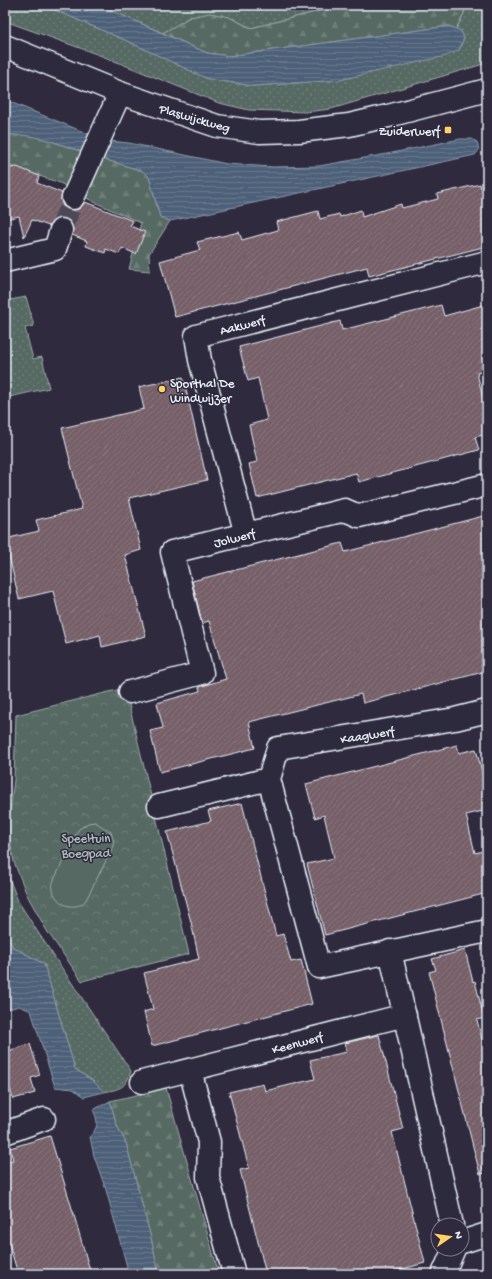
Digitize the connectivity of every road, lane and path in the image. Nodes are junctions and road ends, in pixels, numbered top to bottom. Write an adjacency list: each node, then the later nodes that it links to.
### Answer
1 (5, 46): 3 (street, Plaswijckweg)
2 (487, 90): 3 (street, Plaswijckweg)
3 (120, 93): 4 (street)
4 (73, 198)
5 (61, 230): 6 (street)
6 (5, 262)
7 (487, 262): 9 (street, Aakwerf)
8 (487, 485): 9 (street, Jolwerf)
9 (246, 534): 10 (street, Jolwerf)
10 (130, 692)
11 (487, 711): 12 (street, Kaagwerf)
12 (269, 779): 13 (street); 15 (street)
13 (159, 806)
14 (487, 931): 15 (street)
15 (390, 951): 16 (street)
16 (405, 1015): 17 (street, Keenwerf); 21 (street)
17 (190, 1070): 18 (street, Keenwerf); 25 (street)
18 (142, 1082)
19 (44, 1119): 20 (street)
20 (5, 1133)
21 (450, 1217)
22 (487, 1234): 23 (street)
23 (470, 1239)
24 (450, 1257): 26 (street)
25 (234, 1274)
26 (442, 1274)

